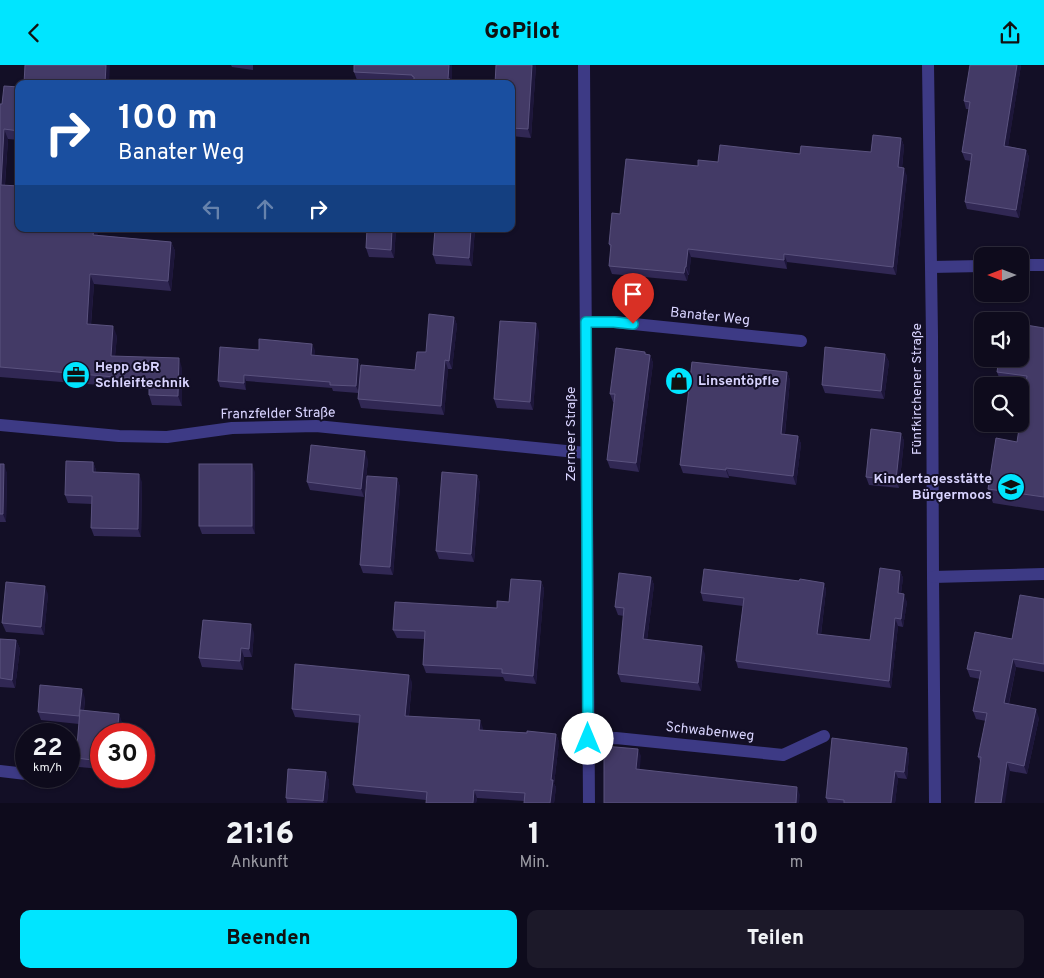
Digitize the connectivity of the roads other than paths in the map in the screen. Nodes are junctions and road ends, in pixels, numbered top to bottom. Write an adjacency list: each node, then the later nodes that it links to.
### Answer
1 (584, 65): 7 (street, Zerneer Straße)
2 (928, 65): 6 (street, Fünfkirchener Straße)
3 (1029, 265): 4 (street)
4 (1044, 265)
5 (974, 266): 6 (street)
6 (931, 267): 12 (street, Fünfkirchener Straße)
7 (586, 322): 8 (street, Banater Weg); 10 (street, Zerneer Straße)
8 (802, 341)
9 (0, 425): 10 (street, Franzfelder Straße)
10 (586, 453): 14 (street, Zerneer Straße)
11 (1044, 574): 12 (street)
12 (933, 577): 18 (street, Fünfkirchener Straße)
13 (824, 736): 14 (street, Schwabenweg)
14 (588, 739): 17 (street, Zerneer Straße)
15 (0, 771): 16 (street)
16 (15, 773)
17 (589, 803)
18 (935, 803)

